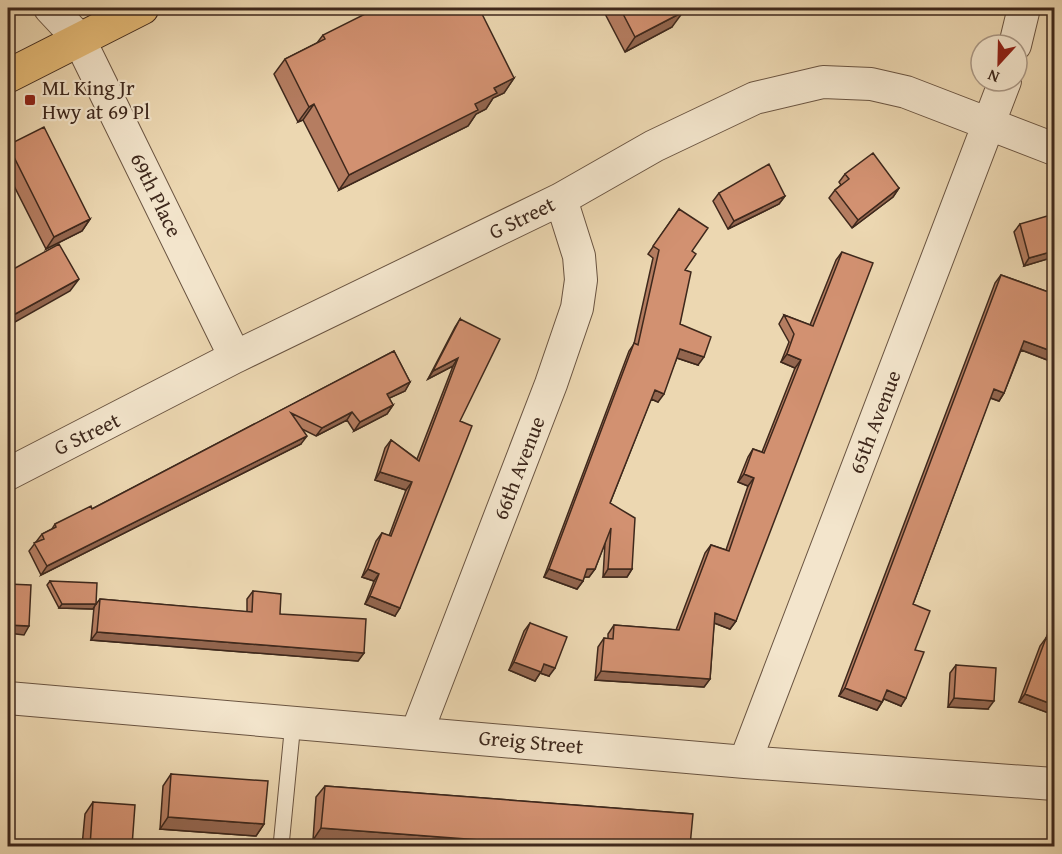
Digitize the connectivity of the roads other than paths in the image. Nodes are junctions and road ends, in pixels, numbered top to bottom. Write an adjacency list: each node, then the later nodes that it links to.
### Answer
1 (50, 8): 5 (street, 69th Place)
2 (142, 8): 5 (main road)
3 (1024, 8): 4 (street)
4 (1018, 33)
5 (79, 39): 6 (main road); 11 (street, 69th Place)
6 (8, 76)
7 (1001, 93): 8 (street, 65th Avenue)
8 (989, 124): 9 (street, G Street); 10 (street, G Street); 16 (street, 65th Avenue)
9 (1054, 149)
10 (561, 199): 11 (street, G Street); 15 (street, 66th Avenue)
11 (235, 357): 12 (street, G Street)
12 (8, 474)
13 (8, 698): 14 (street, Greig Street)
14 (293, 722): 15 (street, Greig Street); 18 (lane)
15 (417, 732): 16 (street, Greig Street)
16 (745, 762): 17 (street, Greig Street)
17 (1054, 784)
18 (280, 846)

